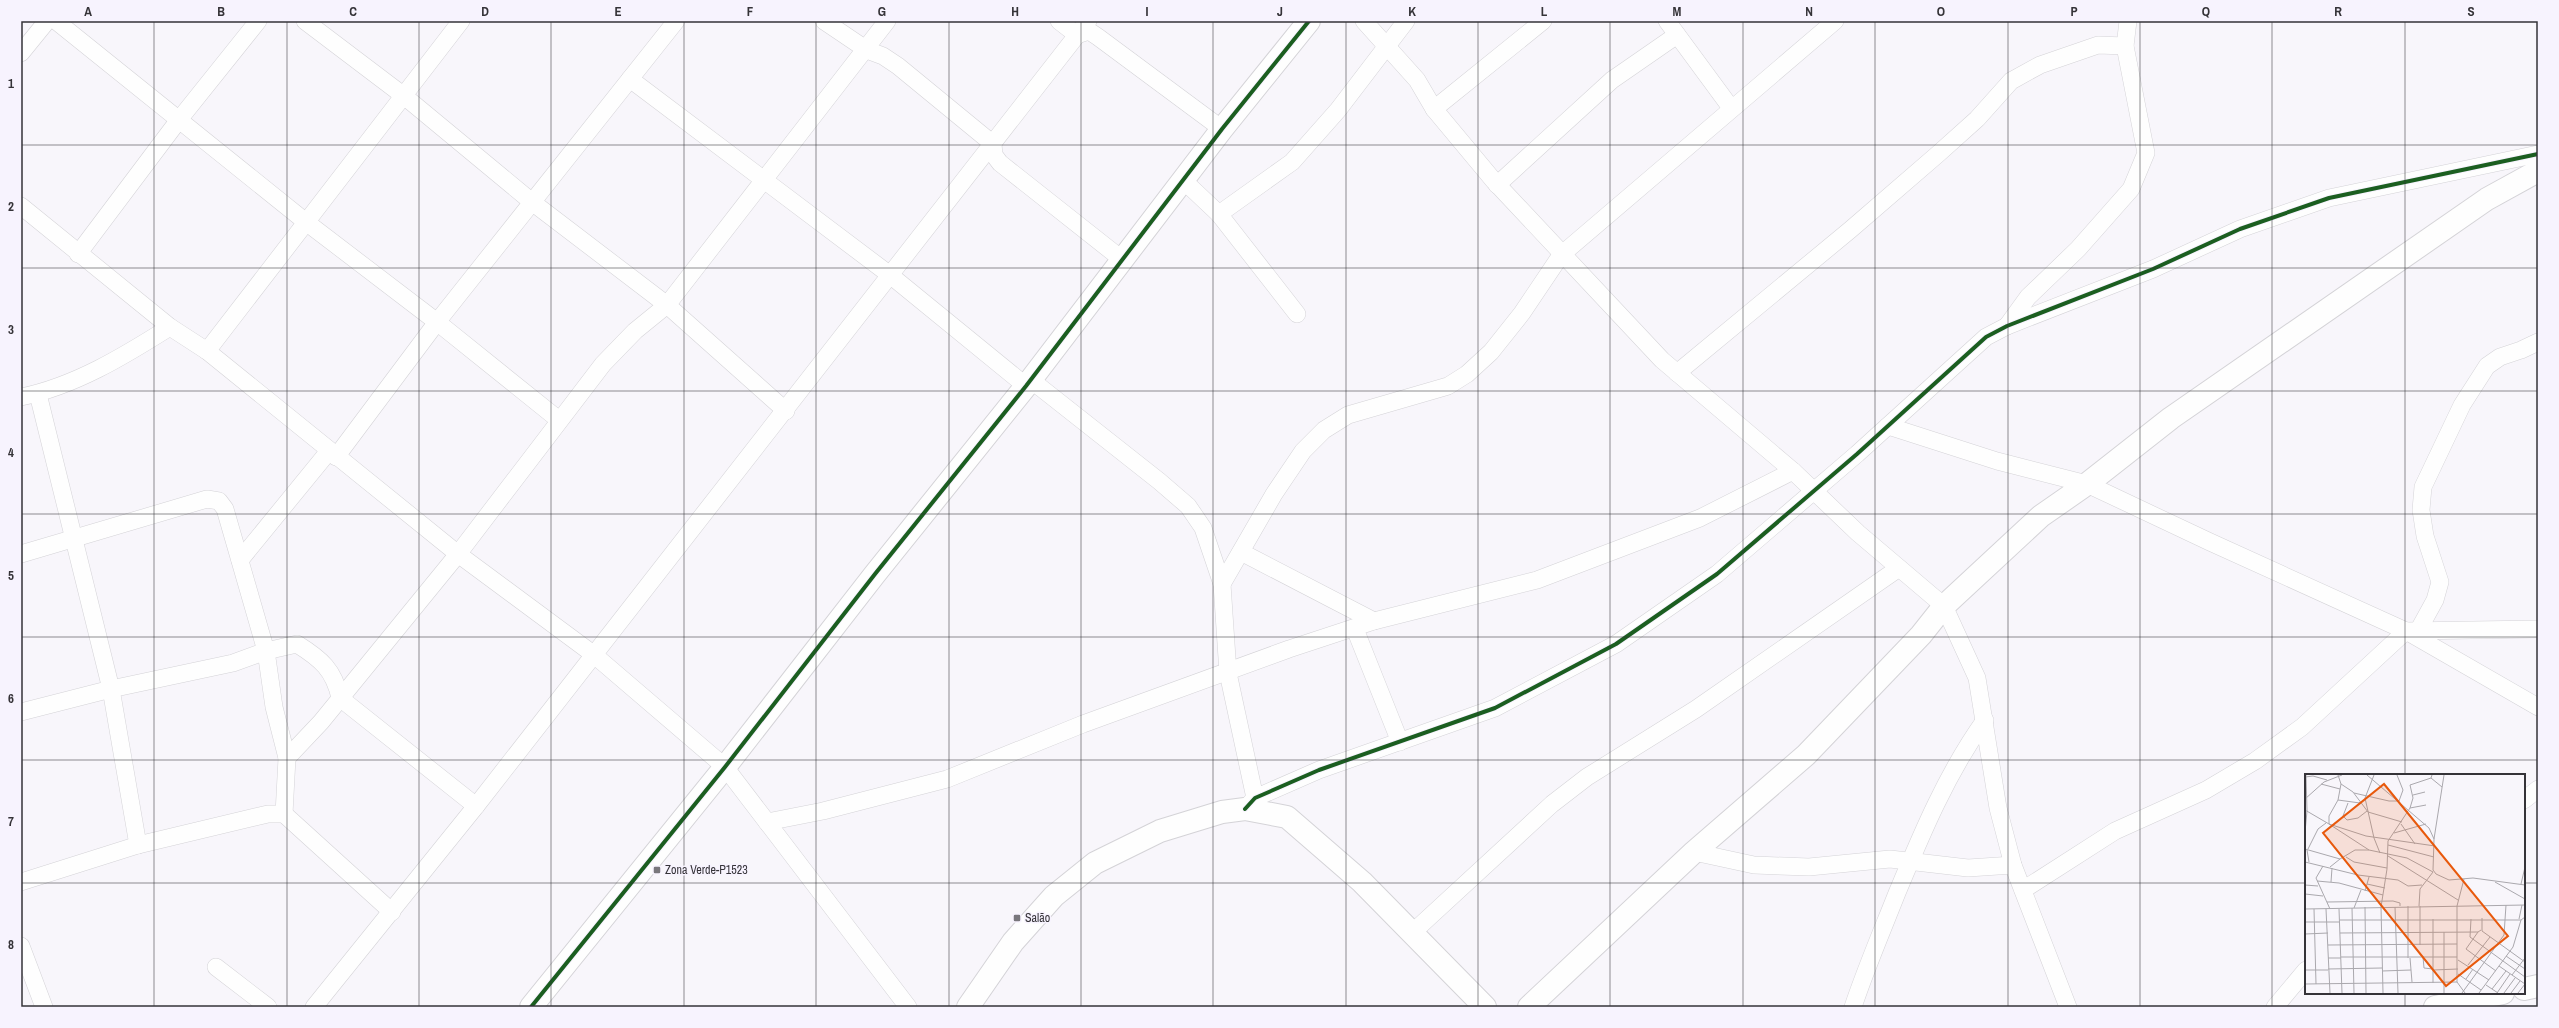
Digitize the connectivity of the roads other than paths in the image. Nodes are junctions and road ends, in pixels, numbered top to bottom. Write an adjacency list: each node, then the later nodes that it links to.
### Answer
1 (46, 21): 23 (street)
2 (56, 21): 28 (street)
3 (258, 21): 28 (street)
4 (305, 21): 25 (street)
5 (461, 21): 25 (street)
6 (676, 21): 24 (street)
7 (824, 21): 22 (street)
8 (887, 21): 22 (street)
9 (1059, 21): 18 (street)
10 (1088, 21): 18 (street)
11 (1309, 21): 29 (street)
12 (1364, 21): 20 (street)
13 (1406, 21): 20 (street)
14 (1543, 21): 27 (street)
15 (1667, 21): 19 (street)
16 (1835, 21): 26 (street)
17 (2128, 21): 21 (street)
18 (1077, 35): 29 (street); 30 (street)
19 (1677, 35): 26 (street); 35 (street)
20 (1387, 44): 27 (street); 38 (street)
21 (2125, 46): 47 (street); 51 (street)
22 (867, 50): 30 (street); 33 (street)
23 (21, 52)
24 (630, 79): 33 (street); 36 (street)
25 (404, 96): 36 (street); 39 (street)
26 (1731, 108): 41 (street)
27 (1434, 109): 35 (street)
28 (178, 121): 39 (street); 40 (street)
29 (1222, 129): 34 (street)
30 (993, 144): 42 (street); 43 (street)
31 (2538, 154): 47 (street)
32 (2538, 171): 60 (street)
33 (765, 181): 43 (street); 44 (street)
34 (1184, 181): 38 (street); 42 (street)
35 (1497, 185): 41 (street)
36 (532, 202): 44 (street); 46 (street)
37 (22, 209): 40 (street)
38 (1219, 214): 45 (street)
39 (306, 222): 46 (street); 50 (street)
40 (78, 254): 48 (street)
41 (1561, 255): 51 (street); 63 (street)
42 (1124, 261): 52 (street)
43 (890, 275): 52 (street); 55 (street)
44 (667, 305): 55 (street); 56 (street)
45 (1298, 314)
46 (437, 322): 56 (street); 58 (street)
47 (2007, 326): 57 (street)
48 (170, 328): 50 (street); 53 (street)
49 (2538, 342): 73 (street)
50 (207, 351): 58 (street)
51 (1678, 373): 59 (street)
52 (1029, 383): 68 (street); 84 (street)
53 (38, 394): 54 (street); 62 (street)
54 (21, 397)
55 (786, 411): 75 (street)
56 (559, 420): 65 (street)
57 (1888, 426): 60 (street); 61 (street)
58 (333, 454): 65 (street); 66 (street)
59 (1793, 471): 61 (street); 70 (street)
60 (2087, 484): 69 (street); 73 (street)
61 (1814, 492): 67 (street); 82 (street)
62 (73, 540): 64 (street); 66 (street); 77 (street)
63 (1241, 552): 68 (street); 70 (street)
64 (21, 554)
65 (458, 554): 75 (street); 78 (street)
66 (240, 560): 74 (street)
67 (1899, 568): 69 (street); 98 (street)
68 (1222, 584): 76 (street)
69 (1944, 606): 81 (street); 92 (street)
70 (1374, 621): 71 (street)
71 (1355, 629): 76 (street); 82 (street)
72 (2538, 629): 73 (street)
73 (2412, 631): 79 (street); 96 (street)
74 (266, 651): 77 (street); 78 (street); 83 (street)
75 (593, 654): 84 (street); 88 (street)
76 (1228, 673): 87 (street); 90 (street)
77 (111, 689): 80 (street); 91 (street)
78 (340, 698): 83 (street); 88 (street)
79 (2538, 707)
80 (21, 712)
81 (1985, 720): 93 (street); 94 (street)
82 (1400, 742): 87 (street)
83 (287, 758): 89 (street)
84 (725, 767): 90 (street); 108 (street)
85 (2538, 789): 86 (street)
86 (2525, 799)
87 (1250, 804): 98 (street); 110 (street)
88 (476, 806): 97 (street)
89 (284, 814): 91 (street); 97 (street)
90 (767, 822): 109 (street)
91 (138, 845): 95 (street)
92 (1694, 852): 93 (street); 112 (street)
93 (1910, 861): 94 (street); 113 (street)
94 (2013, 865): 96 (street)
95 (21, 882)
96 (2023, 890): 114 (street)
97 (392, 912): 107 (street)
98 (1412, 933): 111 (street)
99 (21, 946): 105 (street)
100 (216, 967): 106 (street)
101 (2305, 971): 115 (street)
102 (2538, 986): 103 (street)
103 (2525, 989)
104 (2498, 994): 116 (street)
105 (44, 1007)
106 (268, 1007)
107 (314, 1007)
108 (531, 1007)
109 (908, 1007)
110 (968, 1007)
111 (1485, 1007)
112 (1529, 1007)
113 (1853, 1007)
114 (2068, 1007)
115 (2275, 1007)
116 (2435, 1007)

